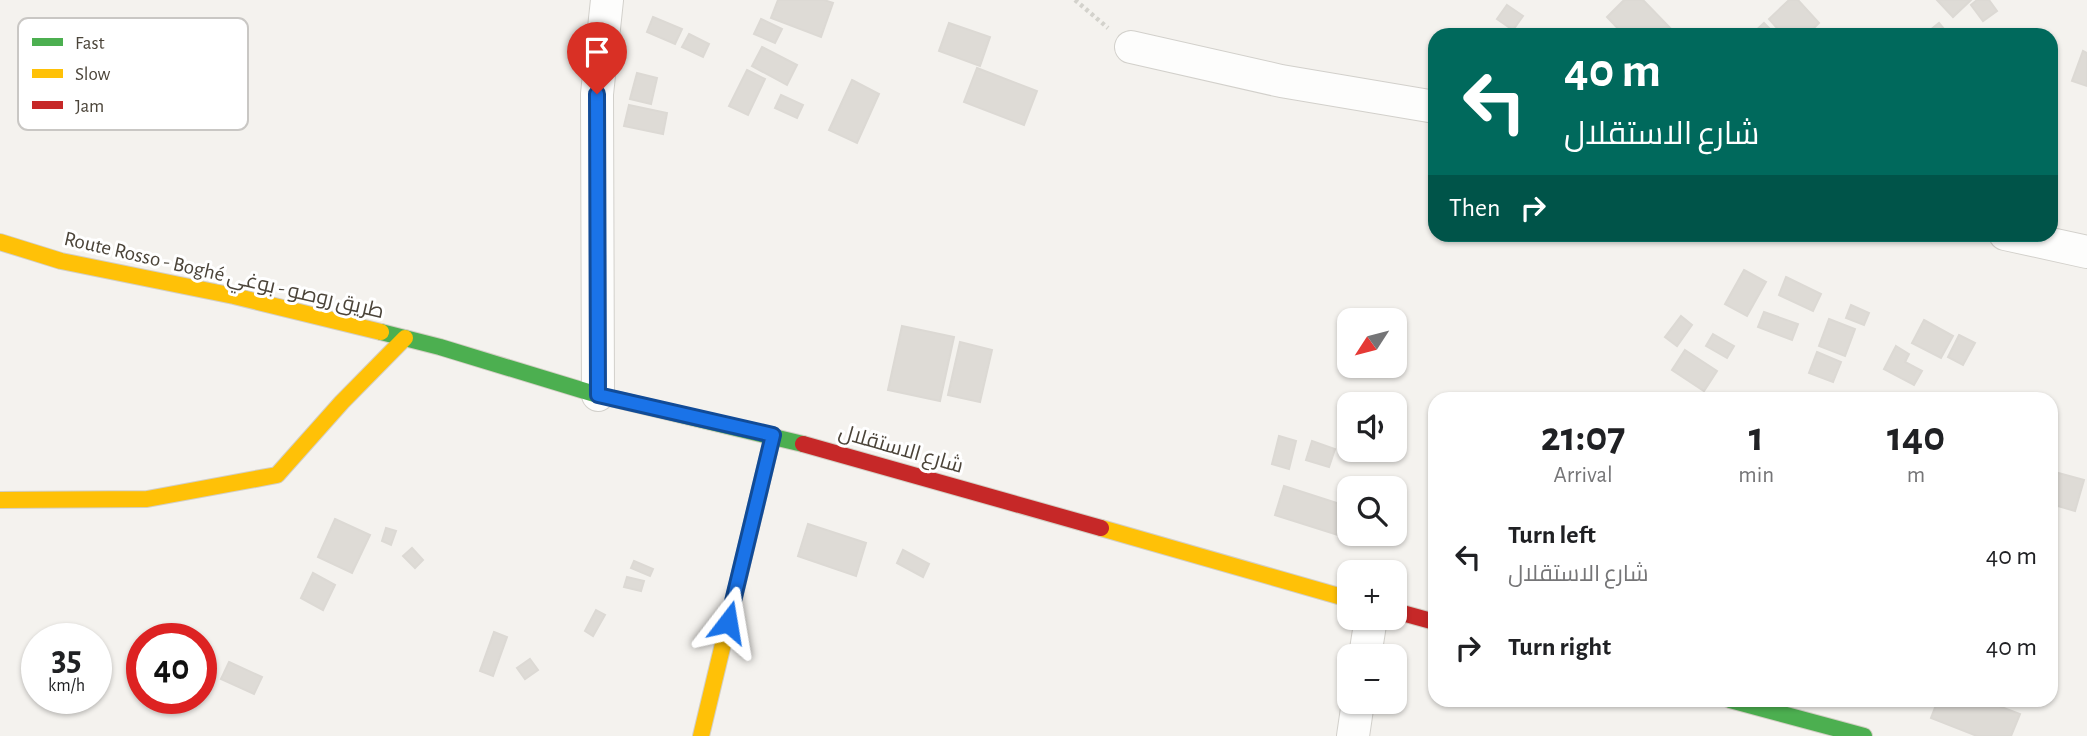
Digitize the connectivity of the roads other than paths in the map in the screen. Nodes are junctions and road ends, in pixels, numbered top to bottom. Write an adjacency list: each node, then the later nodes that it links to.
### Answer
1 (607, 0): 9 (street)
2 (1131, 47): 3 (street)
3 (1428, 106)
4 (0, 242): 7 (main road, Route Rosso - Boghé طريق روصو - بوغي)
5 (2041, 242): 6 (street)
6 (2087, 252)
7 (405, 338): 8 (main road, Route Rosso - Boghé طريق روصو - بوغي); 11 (main road)
8 (440, 347): 9 (main road, شارع الاستقلال)
9 (598, 395): 10 (main road, شارع الاستقلال)
10 (773, 435): 12 (main road, شارع الاستقلال); 17 (main road)
11 (0, 500)
12 (1337, 596)
13 (1407, 614): 14 (main road)
14 (1428, 620)
15 (1756, 707): 19 (main road)
16 (1356, 714): 18 (street)
17 (701, 736)
18 (1353, 736)
19 (1864, 736)

